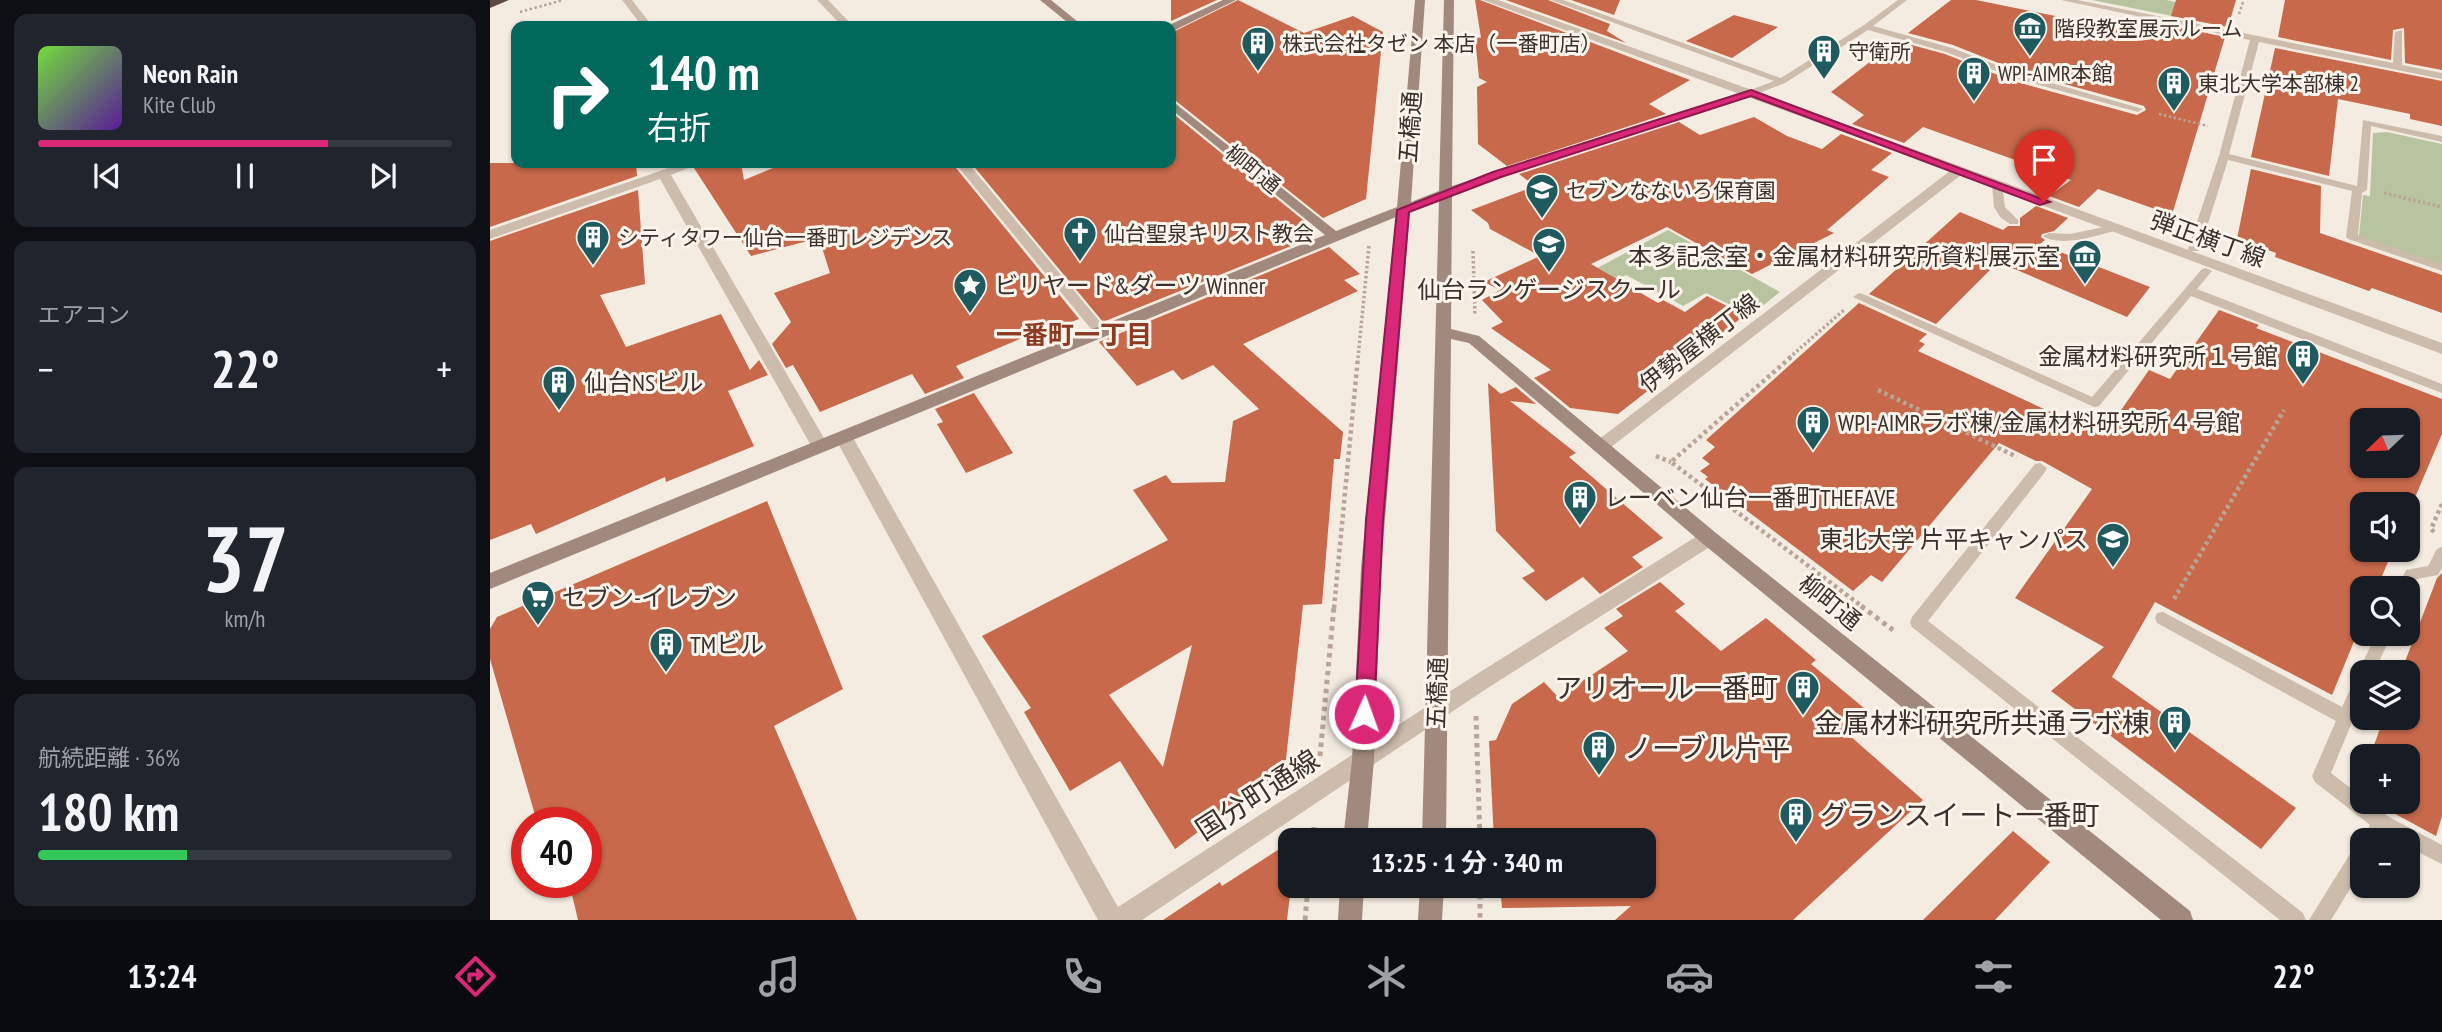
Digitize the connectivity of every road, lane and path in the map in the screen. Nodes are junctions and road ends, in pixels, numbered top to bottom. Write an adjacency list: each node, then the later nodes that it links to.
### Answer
1 (503, 0): 13 (highway)
2 (563, 0): 14 (path)
3 (627, 0): 15 (street)
4 (822, 0): 16 (street)
5 (1045, 0): 17 (street)
6 (1231, 0): 18 (street)
7 (1420, 0): 39 (street, 五橋通)
8 (1449, 0): 37 (street, 五橋通)
9 (1488, 0): 25 (street, 弾正横丁線)
10 (1555, 0): 24 (lane)
11 (1903, 0): 19 (lane)
12 (2065, 0): 21 (lane)
13 (490, 4)
14 (514, 13)
15 (643, 21)
16 (843, 21)
17 (1069, 21)
18 (1176, 26)
19 (1867, 27): 24 (lane); 27 (lane)
20 (2399, 32): 22 (lane)
21 (2255, 39): 22 (lane); 28 (lane)
22 (2397, 67): 23 (lane)
23 (2442, 76)
24 (1782, 80): 25 (lane)
25 (1751, 93): 33 (street, 弾正横丁線); 37 (street)
26 (1176, 107): 44 (street, 柳町通)
27 (2138, 109): 28 (path)
28 (2230, 131): 30 (lane)
29 (2442, 139): 36 (lane)
30 (2224, 156): 36 (lane); 47 (lane)
31 (680, 168): 34 (street)
32 (965, 168): 53 (street)
33 (1959, 171): 35 (street, 弾正横丁線); 61 (street, 伊勢屋横丁線)
34 (663, 174): 42 (street); 60 (street)
35 (1997, 185): 40 (lane); 41 (street, 弾正横丁線)
36 (2360, 189): 38 (path); 48 (lane)
37 (1444, 195): 39 (street); 54 (street, 五橋通)
38 (2442, 207)
39 (1403, 210): 44 (street); 75 (street, 五橋通)
40 (2014, 222)
41 (2114, 228): 43 (lane); 55 (street, 弾正横丁線)
42 (490, 235)
43 (2049, 236)
44 (1335, 237): 53 (street)
45 (1370, 238): 76 (path)
46 (1473, 242): 52 (path)
47 (2194, 249)
48 (2442, 268)
49 (2206, 271): 50 (lane)
50 (2190, 291): 51 (lane); 56 (lane)
51 (1859, 297): 70 (path)
52 (1475, 322)
53 (1101, 332): 59 (street)
54 (1443, 332): 61 (street, 柳町通); 73 (street, 五橋通)
55 (2442, 349)
56 (2442, 389)
57 (1878, 390): 62 (path)
58 (2284, 410): 69 (path)
59 (843, 436): 60 (street); 88 (street)
60 (819, 445): 68 (street)
61 (1600, 447): 65 (street, 柳町通)
62 (2040, 468): 95 (lane)
63 (2442, 504): 64 (path)
64 (2437, 535)
65 (1709, 538): 73 (street, 国分町通線); 94 (street, 柳町通)
66 (2442, 553): 67 (lane)
67 (2410, 576)
68 (490, 581)
69 (2164, 618): 74 (lane)
70 (1902, 637)
71 (2350, 706): 74 (lane)
72 (1476, 710): 80 (path)
73 (1435, 711): 75 (street, 国分町通線); 79 (street, 五橋通)
74 (2345, 717): 77 (lane)
75 (1363, 760): 78 (street, 五橋通); 89 (street, 国分町通線)
76 (1320, 766)
77 (2382, 822): 81 (lane); 82 (lane)
78 (1356, 828)
79 (1434, 828)
80 (1479, 828)
81 (2378, 828)
82 (2442, 855)
83 (2350, 872): 96 (lane)
84 (1307, 898): 90 (path)
85 (1351, 898): 91 (street)
86 (1431, 898): 92 (street)
87 (1480, 898): 93 (path)
88 (1112, 920)
89 (1121, 920)
90 (1305, 920)
91 (1350, 920)
92 (1430, 920)
93 (1480, 920)
94 (2181, 920)
95 (2296, 920)
96 (2319, 920)

